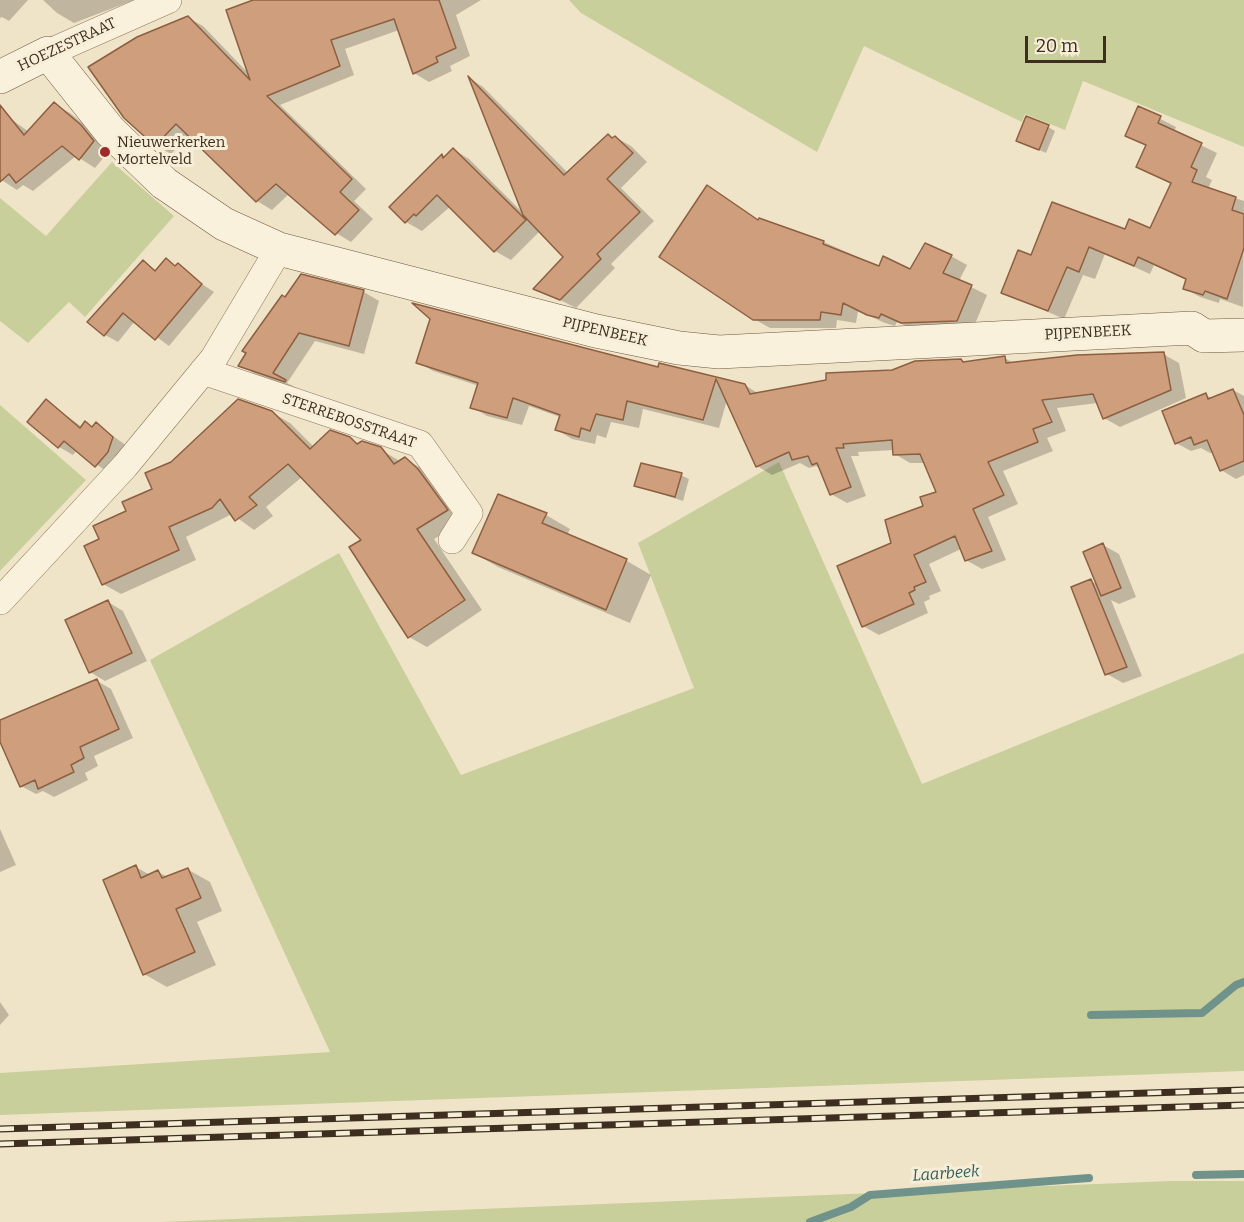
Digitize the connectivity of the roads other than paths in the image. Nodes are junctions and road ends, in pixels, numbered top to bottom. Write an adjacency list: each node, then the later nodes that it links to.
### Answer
1 (168, 0): 2 (street, HOEZESTRAAT)
2 (48, 53): 3 (street, HOEZESTRAAT); 4 (street, PIJPENBEEK)
3 (0, 77)
4 (279, 249): 5 (street, PIJPENBEEK); 6 (street)
5 (1244, 335)
6 (203, 371): 7 (street, STERREBOSSTRAAT); 8 (street)
7 (452, 540)
8 (0, 601)

